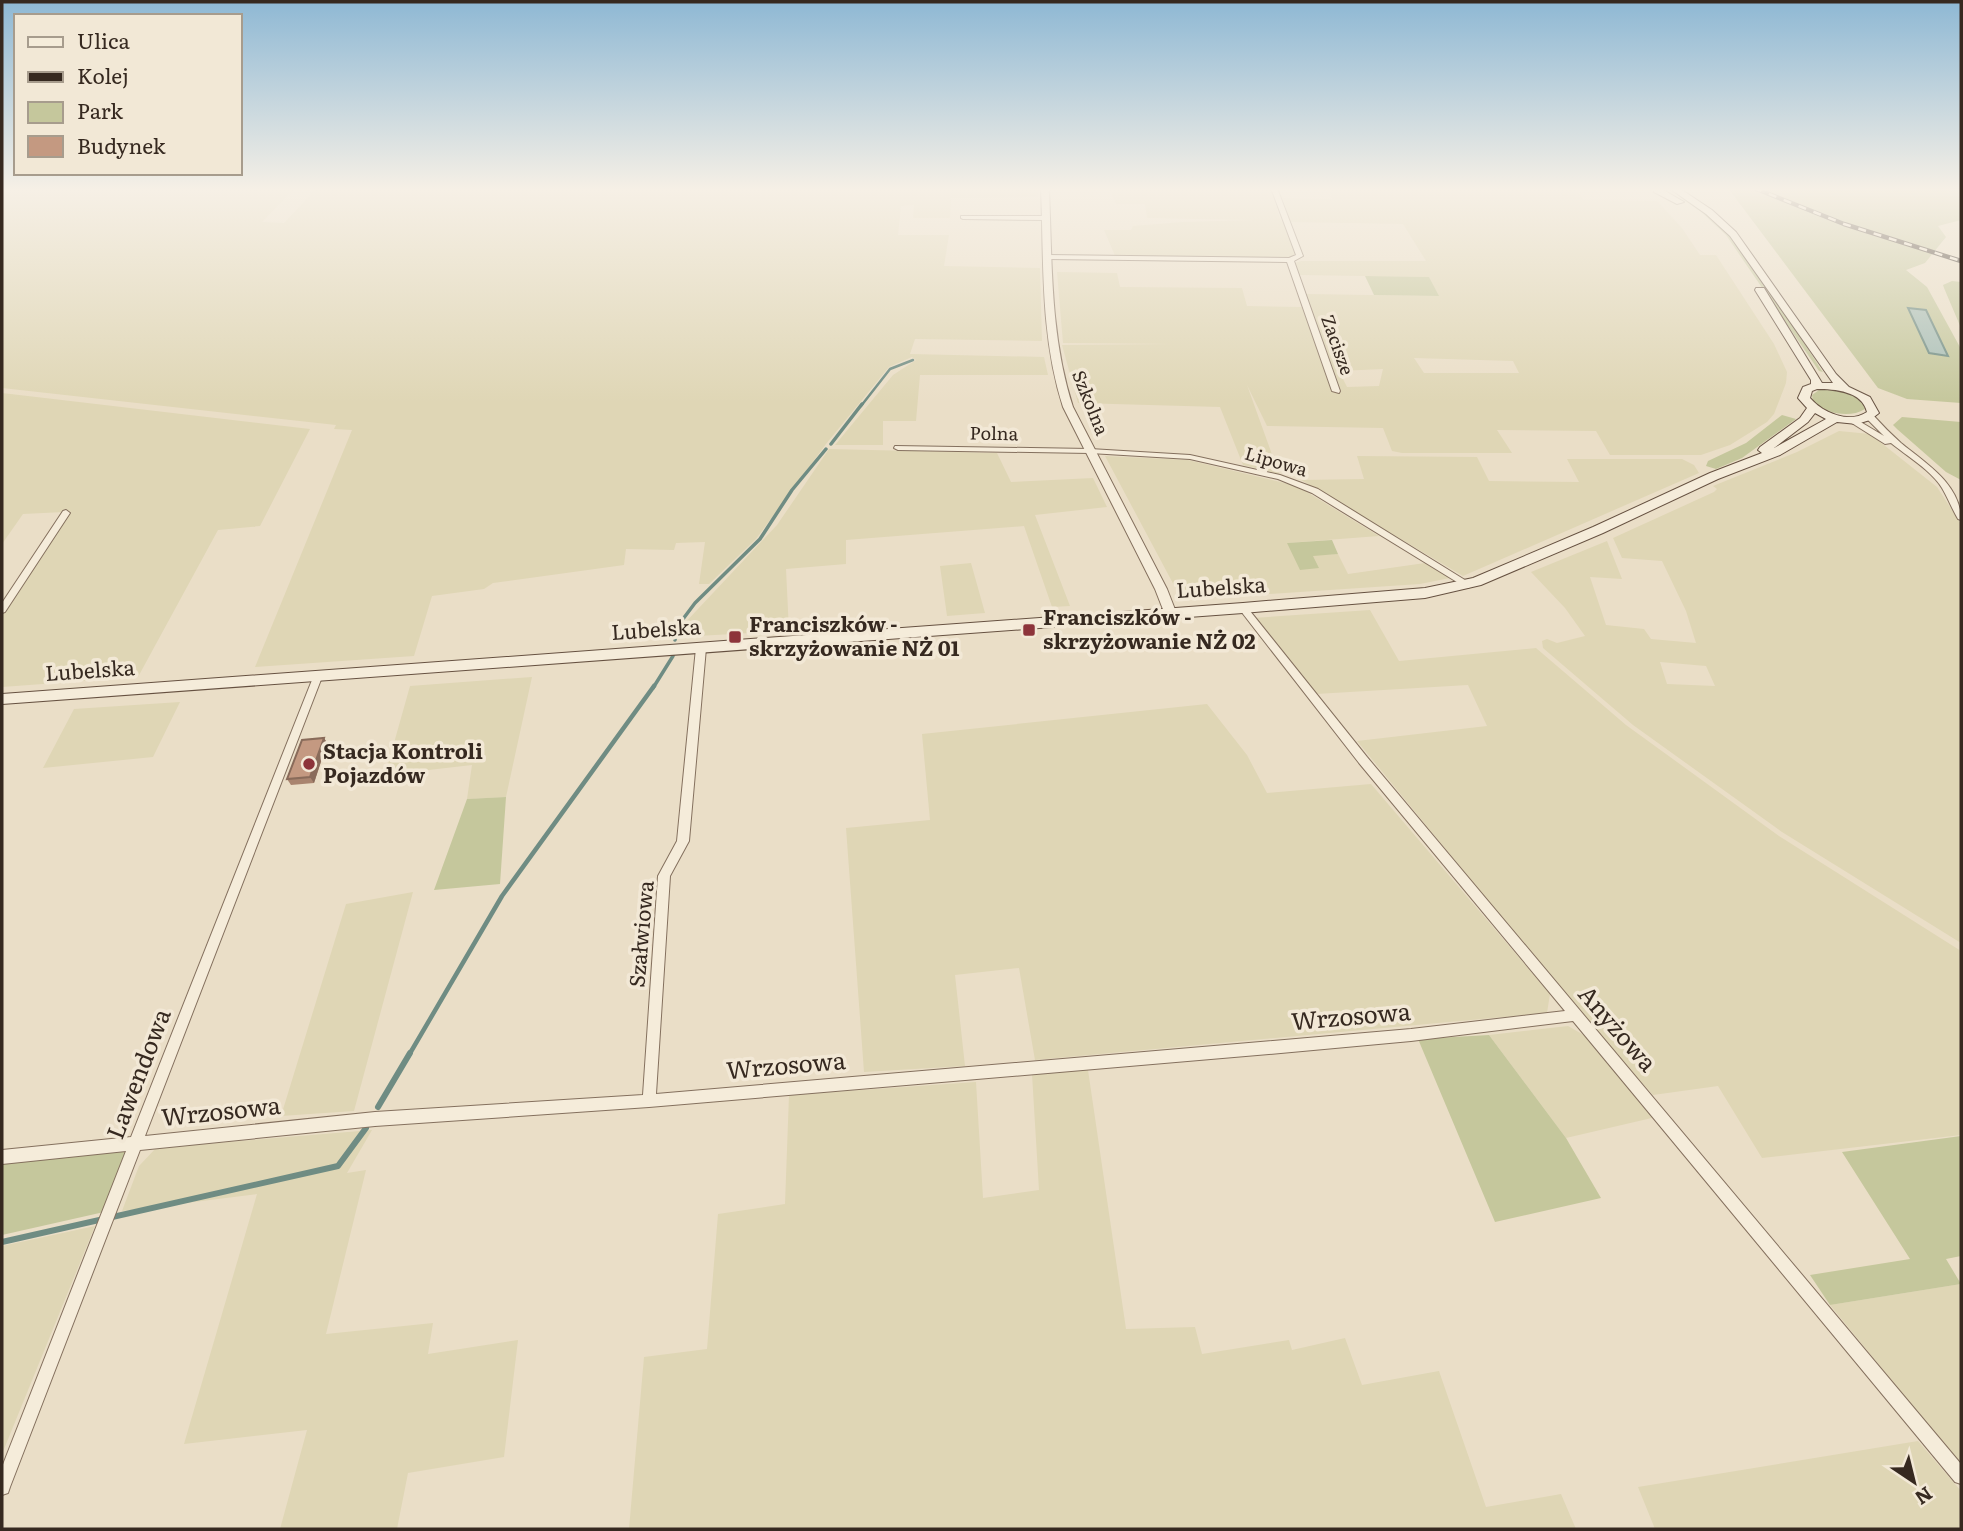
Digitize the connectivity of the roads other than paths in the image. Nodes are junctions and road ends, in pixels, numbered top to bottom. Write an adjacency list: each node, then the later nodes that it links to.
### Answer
1 (1048, 259): 15 (street, Szkolna)
2 (1245, 259): 5 (street)
3 (1738, 259): 6 (main road)
4 (1751, 259): 7 (main road)
5 (1290, 260): 8 (street, Zacisze)
6 (1816, 386): 7 (main road); 9 (main road)
7 (1845, 389): 10 (main road)
8 (1336, 391)
9 (1814, 408): 11 (main road); 16 (main road, Lubelska)
10 (1870, 417): 12 (main road); 14 (street)
11 (1836, 418): 12 (main road); 16 (main road, Lubelska)
12 (1851, 420): 14 (street)
13 (898, 448): 15 (street, Polna)
14 (1902, 450): 18 (street)
15 (1090, 451): 19 (street, Lipowa); 22 (street, Szkolna)
16 (1748, 462): 19 (main road, Lubelska)
17 (66, 513): 21 (street)
18 (1961, 517)
19 (1468, 585): 20 (main road, Lubelska)
20 (1243, 608): 22 (main road, Lubelska); 26 (street, Anyżowa)
21 (2, 610)
22 (1170, 612): 23 (main road, Lubelska)
23 (701, 648): 24 (main road, Lubelska); 27 (street, Szałwiowa)
24 (317, 677): 25 (main road, Lubelska); 28 (street, Lawendowa)
25 (2, 699)
26 (1575, 1015): 27 (street, Wrzosowa); 30 (street, Anyżowa)
27 (649, 1101): 28 (street, Wrzosowa)
28 (137, 1143): 29 (street, Wrzosowa); 31 (street, Lawendowa)
29 (2, 1157)
30 (1961, 1476)
31 (2, 1487)

